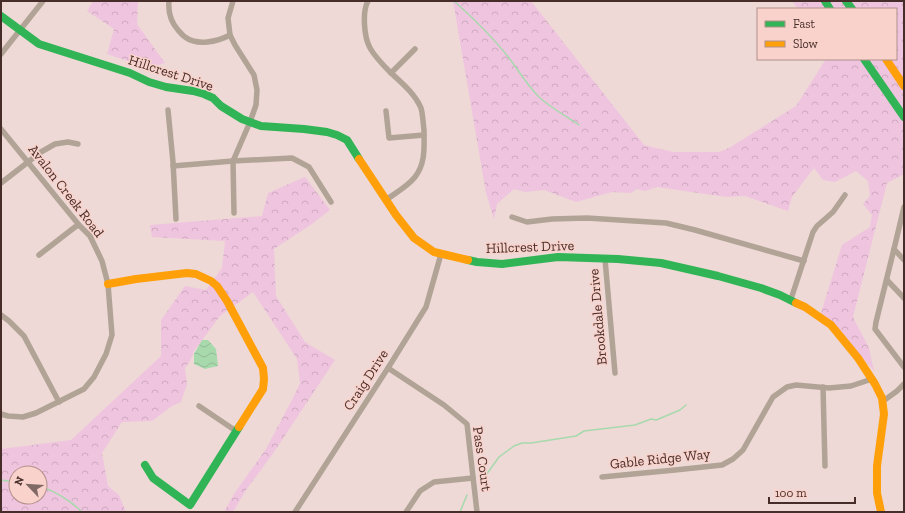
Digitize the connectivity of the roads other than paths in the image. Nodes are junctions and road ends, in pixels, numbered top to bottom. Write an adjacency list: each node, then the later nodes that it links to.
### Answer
1 (43, 1): 6 (street)
2 (169, 1): 7 (street)
3 (233, 1): 7 (street)
4 (368, 1): 12 (street)
5 (1, 16): 6 (street, Hillcrest Drive)
6 (20, 30): 9 (street); 17 (street, Hillcrest Drive)
7 (230, 35): 17 (street)
8 (415, 49): 12 (street)
9 (1, 54)
10 (865, 60): 16 (street)
11 (887, 60): 13 (street)
12 (391, 73): 19 (street)
13 (904, 86)
14 (168, 110): 23 (street)
15 (386, 112): 19 (street)
16 (904, 117)
17 (250, 122): 21 (street); 26 (street, Hillcrest Drive)
18 (1, 129): 22 (street, Avalon Creek Road)
19 (424, 135): 26 (street)
20 (78, 144): 22 (street)
21 (233, 161): 23 (street); 27 (street); 29 (street)
22 (28, 163): 24 (street); 33 (street, Avalon Creek Road)
23 (173, 166): 32 (street)
24 (1, 183)
25 (845, 195): 38 (street)
26 (386, 200): 35 (street, Hillcrest Drive)
27 (331, 202)
28 (904, 207): 31 (street)
29 (234, 213)
30 (512, 218): 38 (street)
31 (903, 218): 34 (street)
32 (176, 219)
33 (79, 225): 36 (street); 41 (street, Avalon Creek Road)
34 (894, 250): 39 (street); 40 (street)
35 (441, 254): 37 (street, Hillcrest Drive); 46 (street, Craig Drive)
36 (39, 255)
37 (605, 259): 43 (street, Hillcrest Drive); 47 (street, Brookdale Drive)
38 (804, 260): 43 (street)
39 (904, 260)
40 (886, 280): 42 (street); 45 (street)
41 (108, 284): 52 (street, Avalon Creek Road); 55 (street)
42 (904, 298)
43 (791, 299): 48 (street, Hillcrest Drive)
44 (1, 315): 52 (street)
45 (904, 367)
46 (388, 368): 59 (street, Pass Court); 60 (street, Craig Drive)
47 (615, 374)
48 (872, 379): 50 (street, Gable Ridge Way); 51 (street, Hillcrest Drive)
49 (904, 384): 51 (street)
50 (824, 388): 57 (street); 58 (street, Gable Ridge Way)
51 (882, 398): 63 (street, Hillcrest Drive)
52 (60, 402): 54 (street, Avalon Creek Road)
53 (199, 406): 55 (street)
54 (1, 414)
55 (236, 431): 56 (street)
56 (145, 465)
57 (825, 466)
58 (602, 477)
59 (473, 478): 61 (street); 62 (street, Pass Court)
60 (295, 512)
61 (406, 512)
62 (477, 512)
63 (881, 512)

